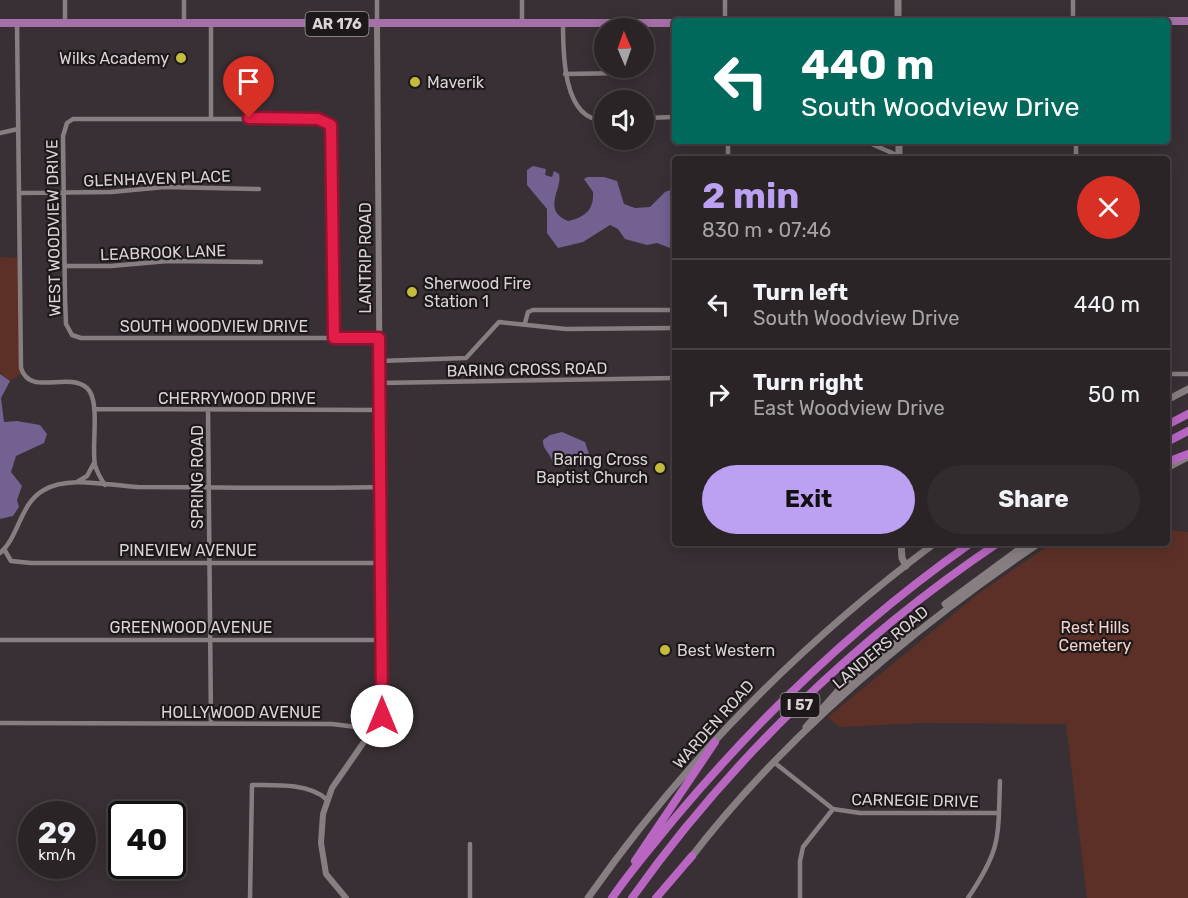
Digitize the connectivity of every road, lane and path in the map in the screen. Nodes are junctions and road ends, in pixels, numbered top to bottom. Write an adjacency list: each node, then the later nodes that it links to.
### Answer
1 (65, 0): 15 (street)
2 (184, 0): 16 (street)
3 (377, 0): 19 (street)
4 (522, 0): 20 (street)
5 (725, 0): 8 (street)
6 (898, 0): 9 (main road)
7 (1073, 0): 10 (street)
8 (725, 18)
9 (898, 18)
10 (1073, 18)
11 (1170, 21): 12 (main road)
12 (1188, 21)
13 (0, 23): 14 (main road, AR 176)
14 (17, 23): 15 (main road, AR 176); 28 (street)
15 (65, 23): 16 (main road, AR 176)
16 (184, 23): 18 (main road, AR 176)
17 (672, 23): 21 (main road, AR 176)
18 (211, 24): 19 (main road, AR 176); 25 (street)
19 (377, 24): 20 (main road, AR 176); 42 (street, LANTRIP ROAD)
20 (522, 24): 21 (main road, AR 176)
21 (563, 24): 22 (street)
22 (565, 74): 23 (street); 27 (street)
23 (594, 74)
24 (672, 117): 26 (street)
25 (211, 118): 33 (street, WEST WOODVIEW DRIVE); 41 (street)
26 (654, 118)
27 (594, 119)
28 (18, 129): 29 (street); 34 (street)
29 (0, 133)
30 (871, 144): 31 (street)
31 (895, 156)
32 (259, 189): 33 (street, GLENHAVEN PLACE)
33 (64, 192): 34 (street, GLENHAVEN PLACE); 36 (street, WEST WOODVIEW DRIVE)
34 (20, 193): 50 (street)
35 (261, 262): 36 (street, LEABROOK LANE)
36 (66, 266): 40 (street, WEST WOODVIEW DRIVE)
37 (672, 310): 38 (street)
38 (525, 323): 39 (street); 43 (street)
39 (672, 328)
40 (86, 338): 41 (street, SOUTH WOODVIEW DRIVE)
41 (334, 338): 42 (street, SOUTH WOODVIEW DRIVE)
42 (379, 338): 43 (street, LANTRIP ROAD)
43 (379, 361): 47 (street, LANTRIP ROAD)
44 (1170, 374): 45 (street)
45 (1188, 374)
46 (672, 378): 47 (street, BARING CROSS ROAD)
47 (379, 382): 52 (street, LANTRIP ROAD)
48 (1188, 389): 49 (main road)
49 (1170, 398)
50 (94, 409): 51 (street, CHERRYWOOD DRIVE); 59 (street)
51 (208, 410): 52 (street, CHERRYWOOD DRIVE); 63 (street, SPRING ROAD)
52 (379, 410): 64 (street, LANTRIP ROAD)
53 (1188, 414): 54 (highway)
54 (1170, 423)
55 (1188, 431): 56 (highway)
56 (1170, 440)
57 (1188, 455): 58 (highway); 60 (main road)
58 (1170, 461)
59 (94, 463): 61 (street); 62 (street)
60 (1170, 466)
61 (74, 484): 62 (street); 71 (street)
62 (105, 485): 63 (street)
63 (209, 485): 64 (street); 72 (street, SPRING ROAD)
64 (380, 487): 73 (street, LANTRIP ROAD)
65 (901, 546): 74 (main road)
66 (931, 546): 74 (main road, WARDEN ROAD)
67 (967, 546): 90 (highway, I 57)
68 (994, 546): 96 (highway, I 57)
69 (1023, 546): 81 (main road)
70 (1035, 546): 81 (main road, LANDERS ROAD)
71 (2, 551): 72 (street, PINEVIEW AVENUE)
72 (209, 562): 73 (street, PINEVIEW AVENUE); 75 (street, SPRING ROAD)
73 (380, 563): 77 (street, LANTRIP ROAD)
74 (906, 566): 82 (main road, WARDEN ROAD)
75 (210, 639): 76 (street, GREENWOOD AVENUE); 77 (street, GREENWOOD AVENUE); 79 (street, SPRING ROAD)
76 (0, 640)
77 (381, 640): 80 (street, LANTRIP ROAD)
78 (0, 723): 79 (street, HOLLYWOOD AVENUE)
79 (211, 723): 80 (street, HOLLYWOOD AVENUE)
80 (373, 729): 85 (street, LANTRIP ROAD)
81 (798, 739): 83 (main road, LANDERS ROAD)
82 (715, 742): 90 (highway); 94 (main road, WARDEN ROAD)
83 (775, 763): 86 (street, CARNEGIE DRIVE); 89 (main road, LANDERS ROAD)
84 (1000, 782): 87 (street)
85 (326, 799): 91 (street); 92 (street, LANTRIP ROAD)
86 (833, 809): 87 (street, CARNEGIE DRIVE); 99 (street)
87 (999, 813): 100 (street)
88 (470, 844): 93 (street)
89 (692, 856): 97 (highway); 98 (main road, LANDERS ROAD)
90 (622, 883): 95 (highway, I 57)
91 (250, 898)
92 (346, 898)
93 (470, 898)
94 (588, 898)
95 (612, 898)
96 (632, 898)
97 (656, 898)
98 (661, 898)
99 (800, 898)
100 (968, 898)

